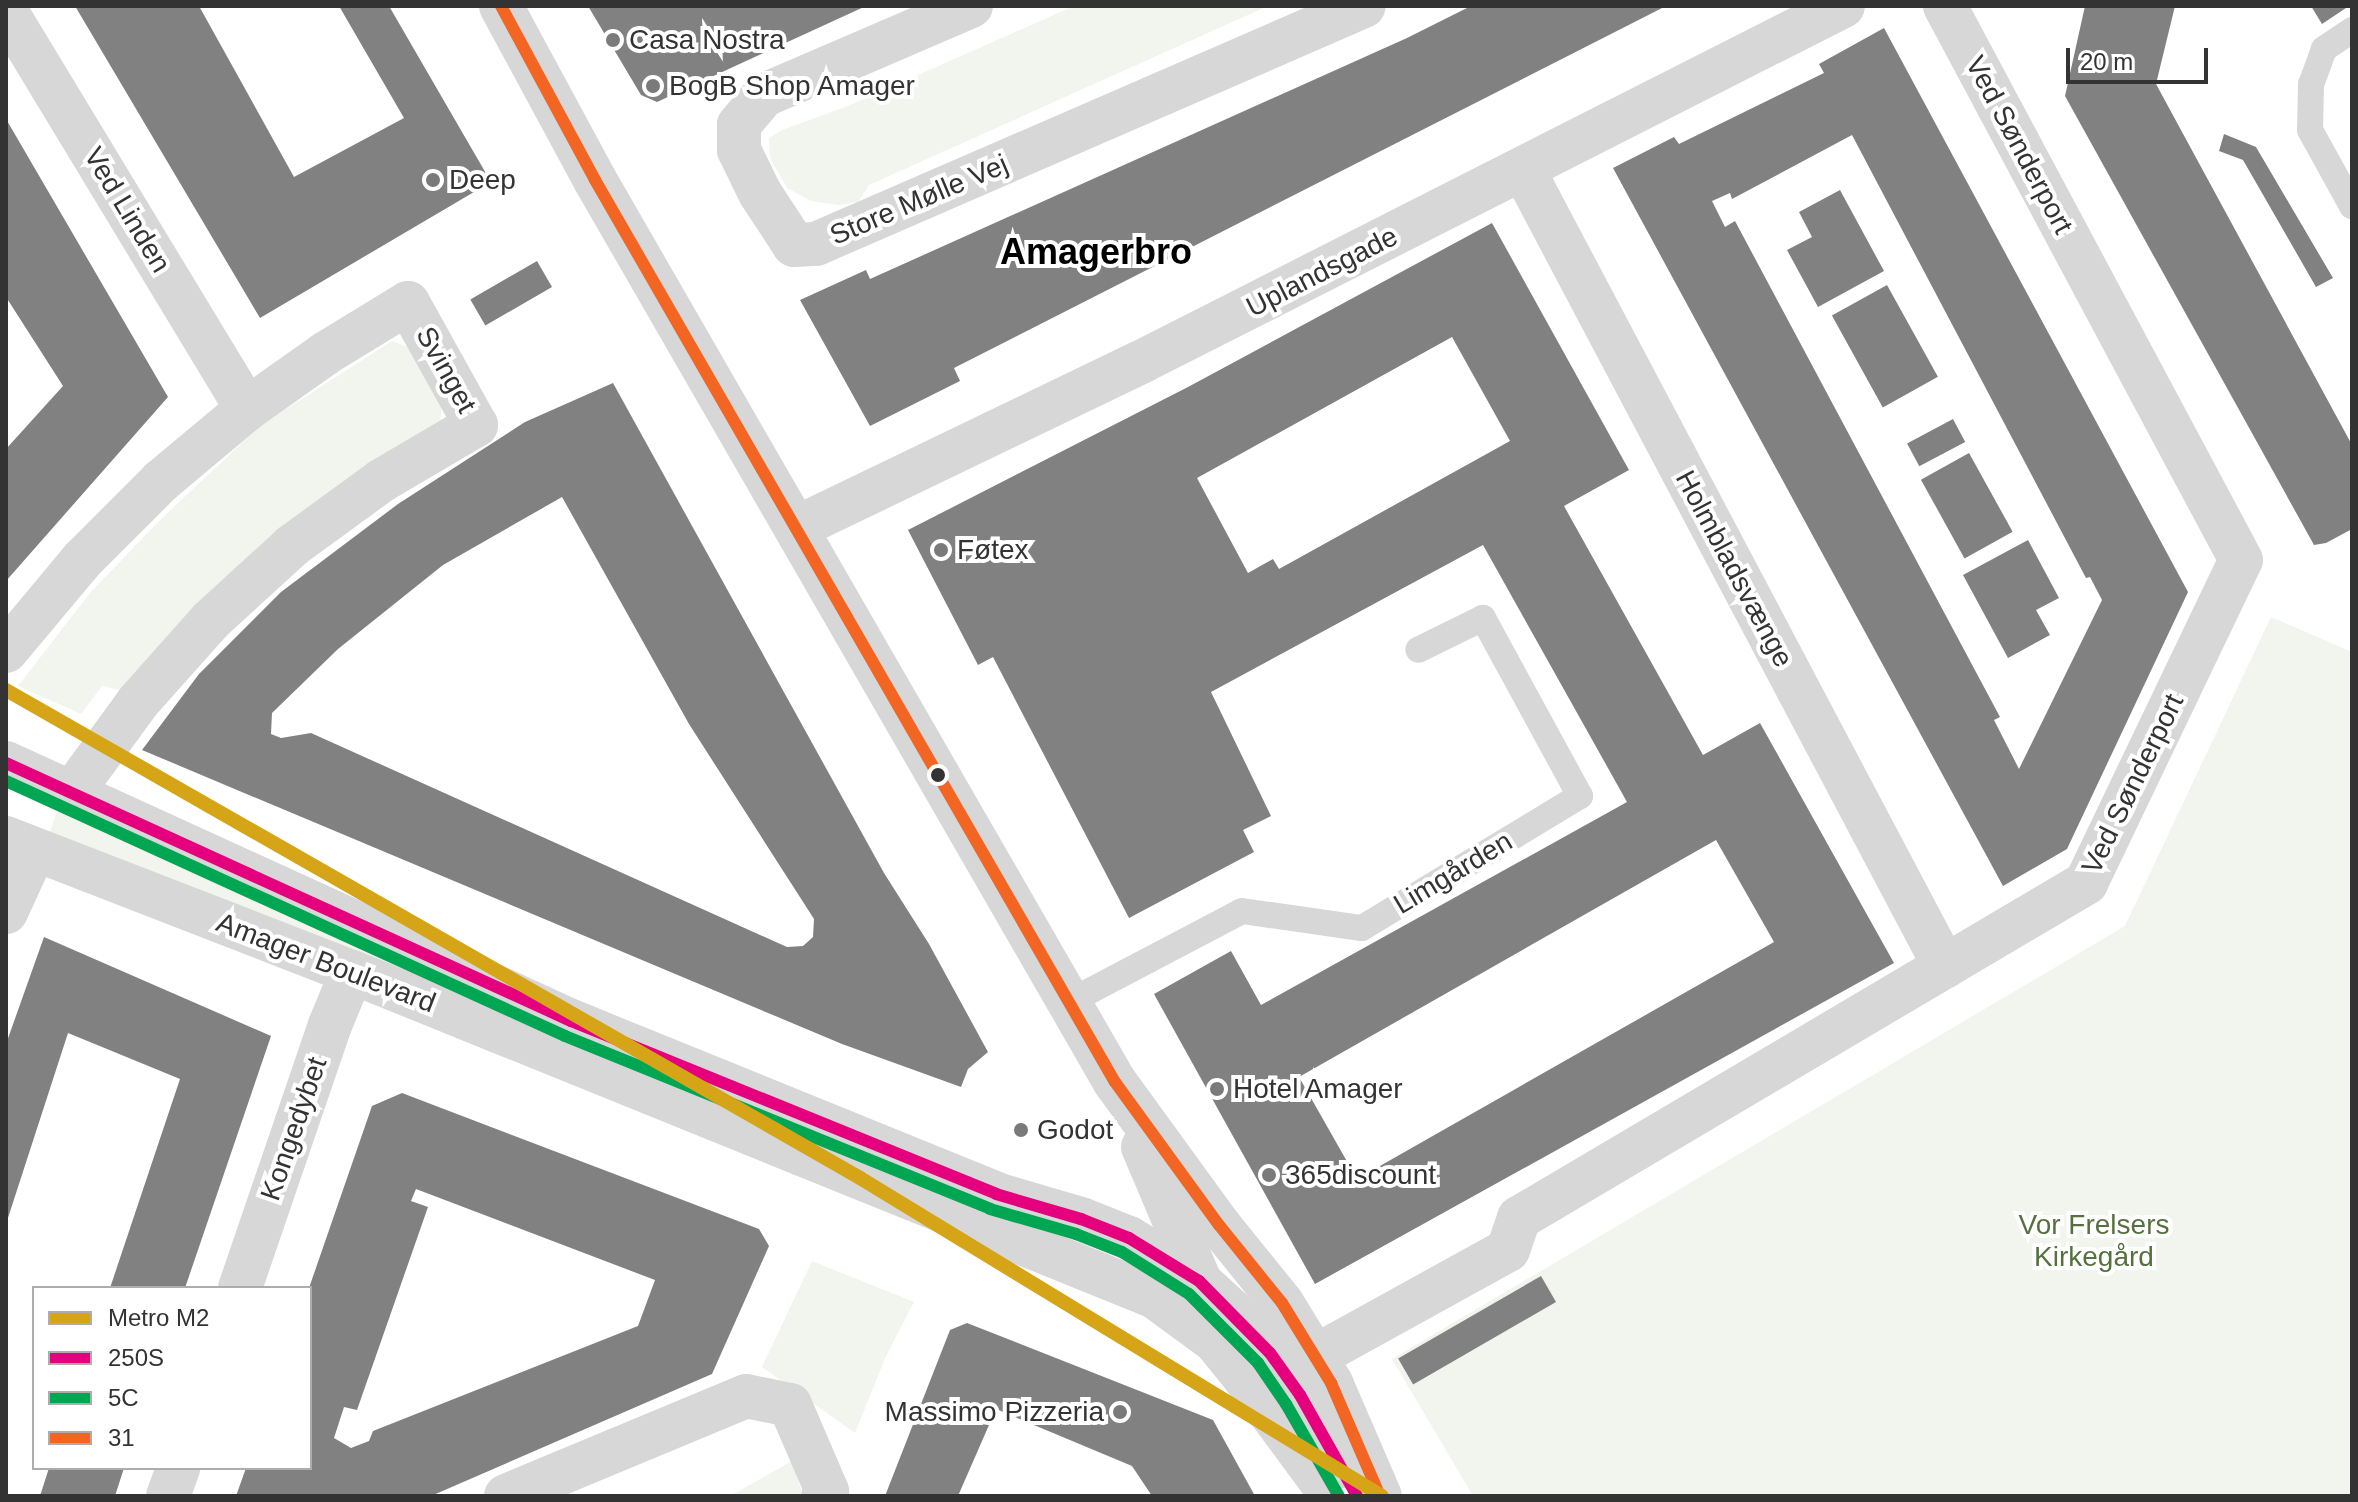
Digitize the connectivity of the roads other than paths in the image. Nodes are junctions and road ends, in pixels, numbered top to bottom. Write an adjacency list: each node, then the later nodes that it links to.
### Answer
1 (501, 6): 11 (street)
2 (1364, 6): 5 (street, Store Mølle Vej)
3 (1843, 6): 8 (street, Uplandsgade)
4 (1945, 6): 18 (street, Ved Sønderport)
5 (965, 7)
6 (6, 11): 10 (street, Ved Linden)
7 (2352, 30): 9 (lane)
8 (1524, 171): 11 (street, Uplandsgade); 18 (street, Holmbladsvænge)
9 (2352, 206)
10 (247, 409): 13 (street, Svinget); 15 (street, Svinget)
11 (796, 528): 20 (street)
12 (1418, 650): 20 (lane, Limgården)
13 (6, 651)
14 (6, 763): 15 (street, Amager Boulevard)
15 (73, 791): 22 (street, Amager Boulevard)
16 (20, 845): 17 (street); 19 (street, Amager Boulevard)
17 (6, 912)
18 (1945, 967): 24 (street, Ved Sønderport)
19 (352, 972): 23 (street, Kongedybet); 25 (street, Amager Boulevard)
20 (1069, 1002): 21 (street)
21 (1115, 1082): 22 (street); 24 (street)
22 (1199, 1281): 25 (street); 31 (street)
23 (241, 1286)
24 (1316, 1356): 32 (street)
25 (1244, 1377): 30 (street)
26 (177, 1470): 27 (street)
27 (168, 1496)
28 (506, 1496): 29 (street)
29 (823, 1496)
30 (1332, 1496)
31 (1357, 1496)
32 (1380, 1496)

